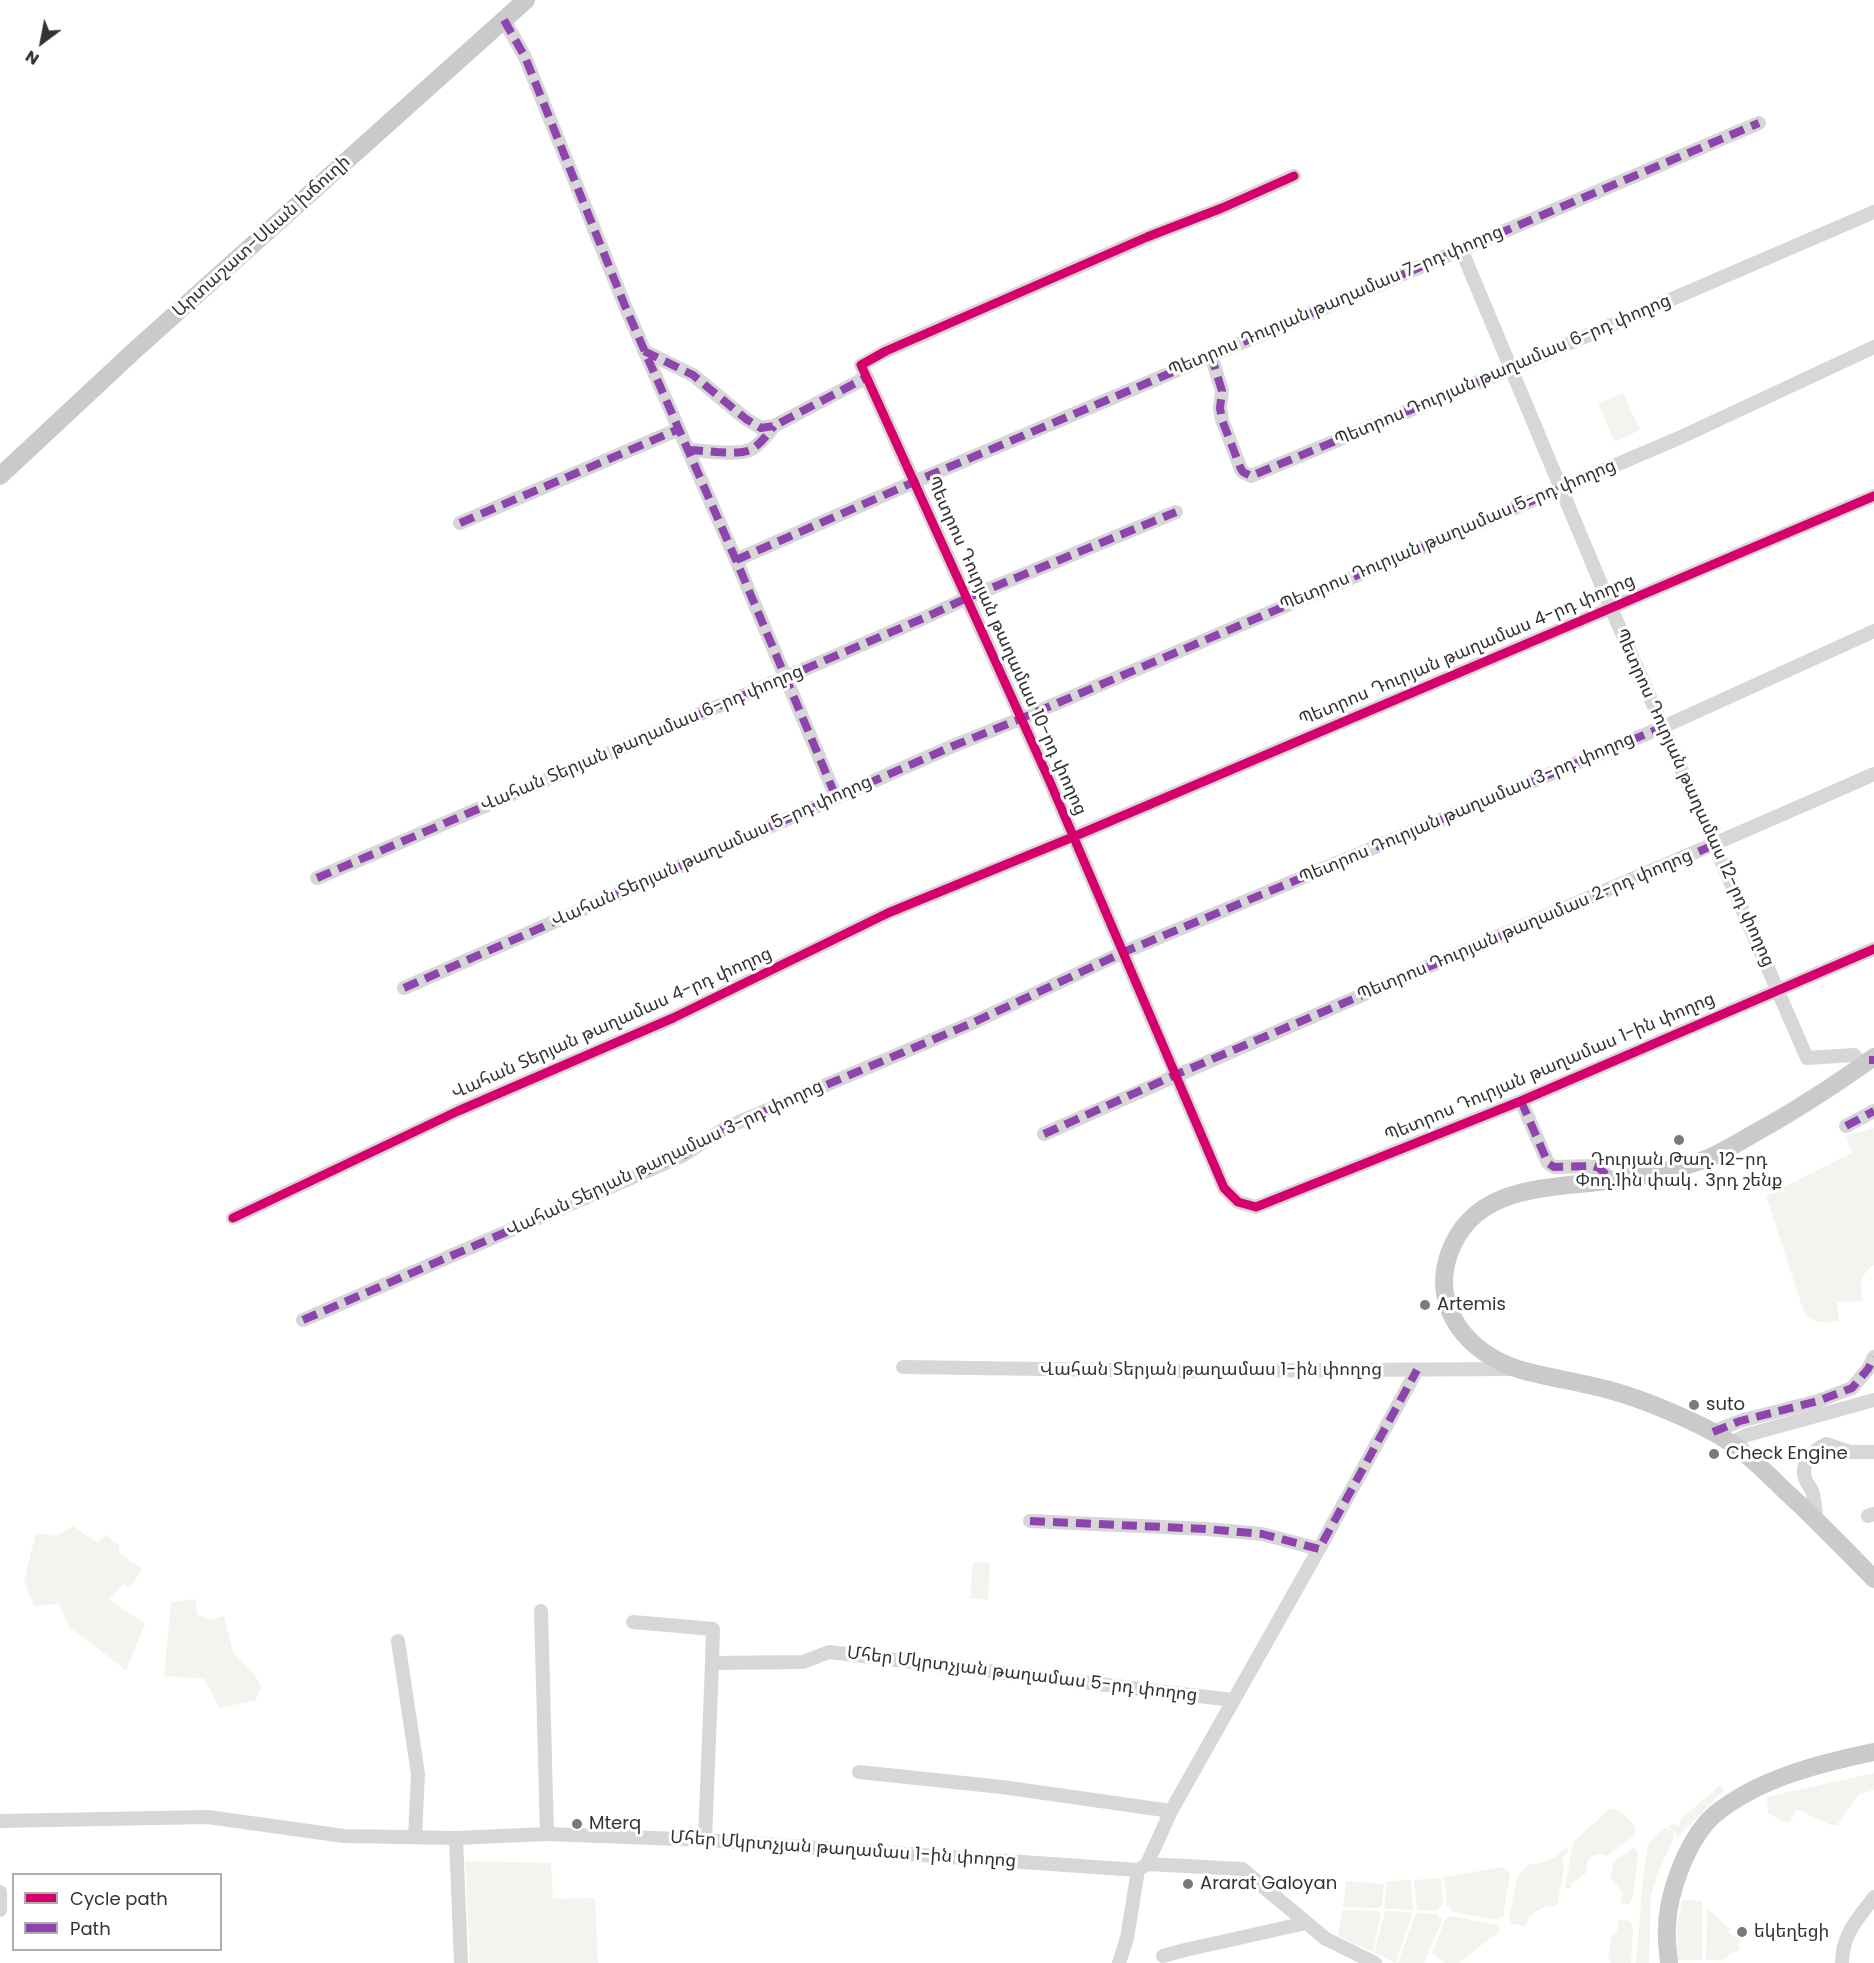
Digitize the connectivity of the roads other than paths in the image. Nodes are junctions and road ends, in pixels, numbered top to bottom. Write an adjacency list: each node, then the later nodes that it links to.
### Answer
1 (526, 0): 2 (main road, Արտաշատ-Սևան խճուղի)
2 (504, 20): 8 (street); 15 (main road, Արտաշատ-Սևան խճուղի)
3 (1759, 123): 6 (street, Պետրոս Դուրյան թաղամաս 7-րդ փողոց)
4 (1294, 176): 11 (street)
5 (1874, 212): 10 (street, Պետրոս Դուրյան թաղամաս 6-րդ փողոց)
6 (1461, 249): 9 (street, Պետրոս Դուրյան թաղամաս 7-րդ փողոց); 10 (street, Պետրոս Դուրյան թաղամաս 12-րդ փողոց)
7 (1874, 347): 17 (street, Պետրոս Դուրյան թաղամաս 5-րդ փողոց)
8 (644, 351): 12 (street); 13 (street)
9 (1211, 356): 10 (street, Պետրոս Դուրյան թաղամաս 6-րդ փողոց); 16 (street, Պետրոս Դուրյան թաղամաս 7-րդ փողոց)
10 (1512, 368): 17 (street, Պետրոս Դուրյան թաղամաս 12-րդ փողոց)
11 (864, 371): 12 (street); 16 (street, Պետրոս Դուրյան թաղամաս 10-րդ փողոց)
12 (774, 426): 14 (street)
13 (679, 429): 14 (street); 20 (street)
14 (688, 450): 21 (street)
15 (0, 476)
16 (914, 482): 21 (street, Պետրոս Դուրյան թաղամաս 7-րդ փողոց); 22 (street, Պետրոս Դուրյան թաղամաս 10-րդ փողոց)
17 (1562, 488): 23 (street, Պետրոս Դուրյան թաղամաս 12-րդ փողոց); 26 (street, Պետրոս Դուրյան թաղամաս 5-րդ փողոց)
18 (1874, 496): 23 (street, Պետրոս Դուրյան թաղամաս 4-րդ փողոց)
19 (1176, 512): 22 (street)
20 (460, 523)
21 (736, 560): 25 (street)
22 (967, 598): 25 (street, Վահան Տերյան թաղամաս 6-րդ փողոց); 26 (street, Պետրոս Դուրյան թաղամաս 10-րդ փողոց)
23 (1611, 608): 27 (street, Պետրոս Դուրյան թաղամաս 12-րդ փողոց); 30 (street, Պետրոս Դուրյան թաղամաս 4-րդ փողոց)
24 (1874, 632): 27 (street, Պետրոս Դուրյան թաղամաս 3-րդ փողոց)
25 (784, 678): 29 (street); 32 (street, Վահան Տերյան թաղամաս 6-րդ փողոց)
26 (1020, 719): 29 (street, Վահան Տերյան թաղամաս 5-րդ փողոց); 30 (street, Պետրոս Դուրյան թաղամաս 10-րդ փողոց)
27 (1662, 727): 31 (street, Պետրոս Դուրյան թաղամաս 12-րդ փողոց); 34 (street, Պետրոս Դուրյան թաղամաս 3-րդ փողոց)
28 (1874, 774): 31 (street, Պետրոս Դուրյան թաղամաս 2-րդ փողոց)
29 (836, 797): 35 (street, Վահան Տերյան թաղամաս 5-րդ փողոց)
30 (1073, 837): 34 (street, Պետրոս Դուրյան թաղամաս 10-րդ փողոց); 45 (street, Վահան Տերյան թաղամաս 4-րդ փողոց)
31 (1714, 845): 36 (street, Պետրոս Դուրյան թաղամաս 12-րդ փողոց); 38 (street, Պետրոս Դուրյան թաղամաս 2-րդ փողոց)
32 (316, 878)
33 (1874, 949): 36 (street, Պետրոս Դուրյան թաղամաս 1-ին փողոց)
34 (1125, 952): 38 (street, Պետրոս Դուրյան թաղամաս 10-րդ փողոց); 46 (street, Վահան Տերյան թաղամաս 3-րդ փողոց)
35 (404, 988)
36 (1778, 989): 37 (street, Պետրոս Դուրյան թաղամաս 12-րդ փողոց); 39 (street, Պետրոս Դուրյան թաղամաս 1-ին փողոց)
37 (1870, 1060): 43 (main road)
38 (1175, 1075): 42 (street, Պետրոս Դուրյան թաղամաս 2-րդ փողոց); 44 (street, Պետրոս Դուրյան թաղամաս 10-րդ փողոց)
39 (1521, 1101): 43 (street); 44 (street, Պետրոս Դուրյան թաղամաս 1-ին փողոց)
40 (1874, 1110): 41 (street)
41 (1846, 1126)
42 (1044, 1134)
43 (1612, 1180): 50 (main road)
44 (1238, 1202)
45 (233, 1218)
46 (303, 1320)
47 (1874, 1358): 52 (street)
48 (903, 1367): 49 (street, Վահան Տերյան թաղամաս 1-ին փողոց)
49 (1417, 1370): 50 (street, Վահան Տերյան թաղամաս 1-ին փողոց); 57 (street)
50 (1520, 1370): 52 (main road)
51 (1874, 1400): 53 (street)
52 (1713, 1432): 53 (main road)
53 (1730, 1443): 55 (main road)
54 (1874, 1452): 55 (street)
55 (1817, 1520): 58 (main road)
56 (1030, 1521): 57 (street)
57 (1319, 1549): 63 (street)
58 (1874, 1579)
59 (541, 1611): 68 (street)
60 (633, 1622): 62 (street)
61 (398, 1641): 69 (street)
62 (712, 1663): 63 (street, Մհեր Մկրտչյան թաղամաս 5-րդ փողոց); 71 (street)
63 (1233, 1700): 66 (street)
64 (1874, 1752): 81 (main road)
65 (859, 1772): 66 (street)
66 (1171, 1811): 72 (street)
67 (0, 1821): 69 (street, Մհեր Մկրտչյան թաղամաս 1-ին փողոց)
68 (547, 1834): 70 (street, Մհեր Մկրտչյան թաղամաս 1-ին փողոց); 71 (street, Մհեր Մկրտչյան թաղամաս 1-ին փողոց)
69 (415, 1837): 70 (street, Մհեր Մկրտչյան թաղամաս 1-ին փողոց)
70 (456, 1838): 78 (street)
71 (705, 1840): 72 (street, Մհեր Մկրտչյան թաղամաս 1-ին փողոց)
72 (1142, 1867): 76 (street, Մհեր Մկրտչյան թաղամաս 1-ին փողոց); 79 (street)
73 (0, 1892): 75 (street)
74 (1874, 1897): 82 (street)
75 (0, 1910)
76 (1306, 1923): 77 (street); 80 (street, Մհեր Մկրտչյան թաղամաս 1-ին փողոց)
77 (1163, 1956)
78 (461, 1963)
79 (1119, 1963)
80 (1375, 1963)
81 (1669, 1963)
82 (1842, 1963)

